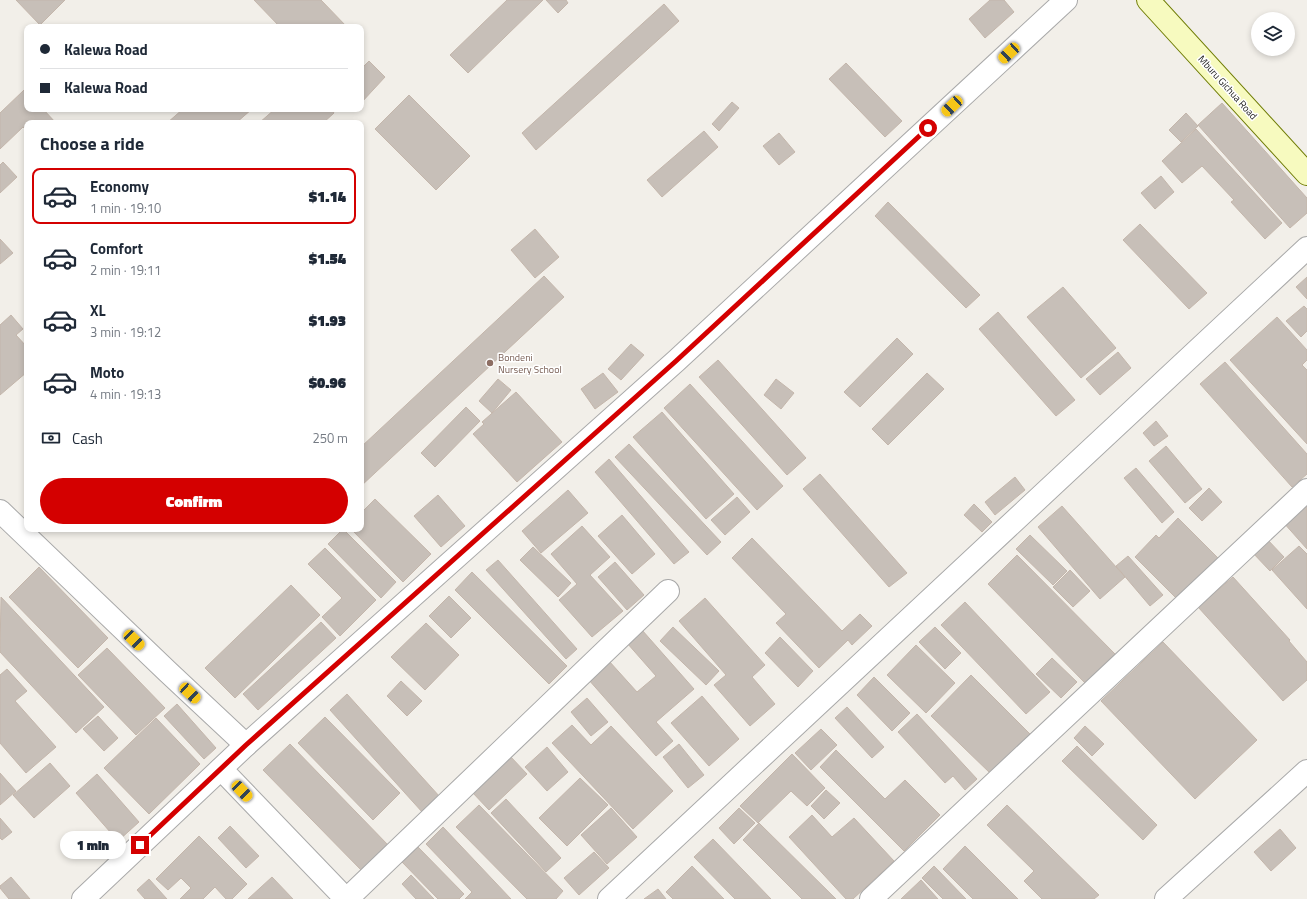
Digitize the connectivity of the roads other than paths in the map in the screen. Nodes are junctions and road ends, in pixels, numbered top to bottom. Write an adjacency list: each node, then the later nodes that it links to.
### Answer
1 (1066, 0): 8 (street)
2 (1148, 0): 3 (street, Mburu Gichua Road)
3 (1307, 174)
4 (1307, 248): 13 (street)
5 (1307, 490): 14 (street)
6 (0, 511): 8 (street)
7 (668, 591): 12 (street)
8 (246, 745): 9 (street)
9 (221, 769): 11 (street); 12 (street)
10 (1307, 771): 15 (street)
11 (83, 899)
12 (346, 899)
13 (609, 899)
14 (871, 899)
15 (1166, 899)

